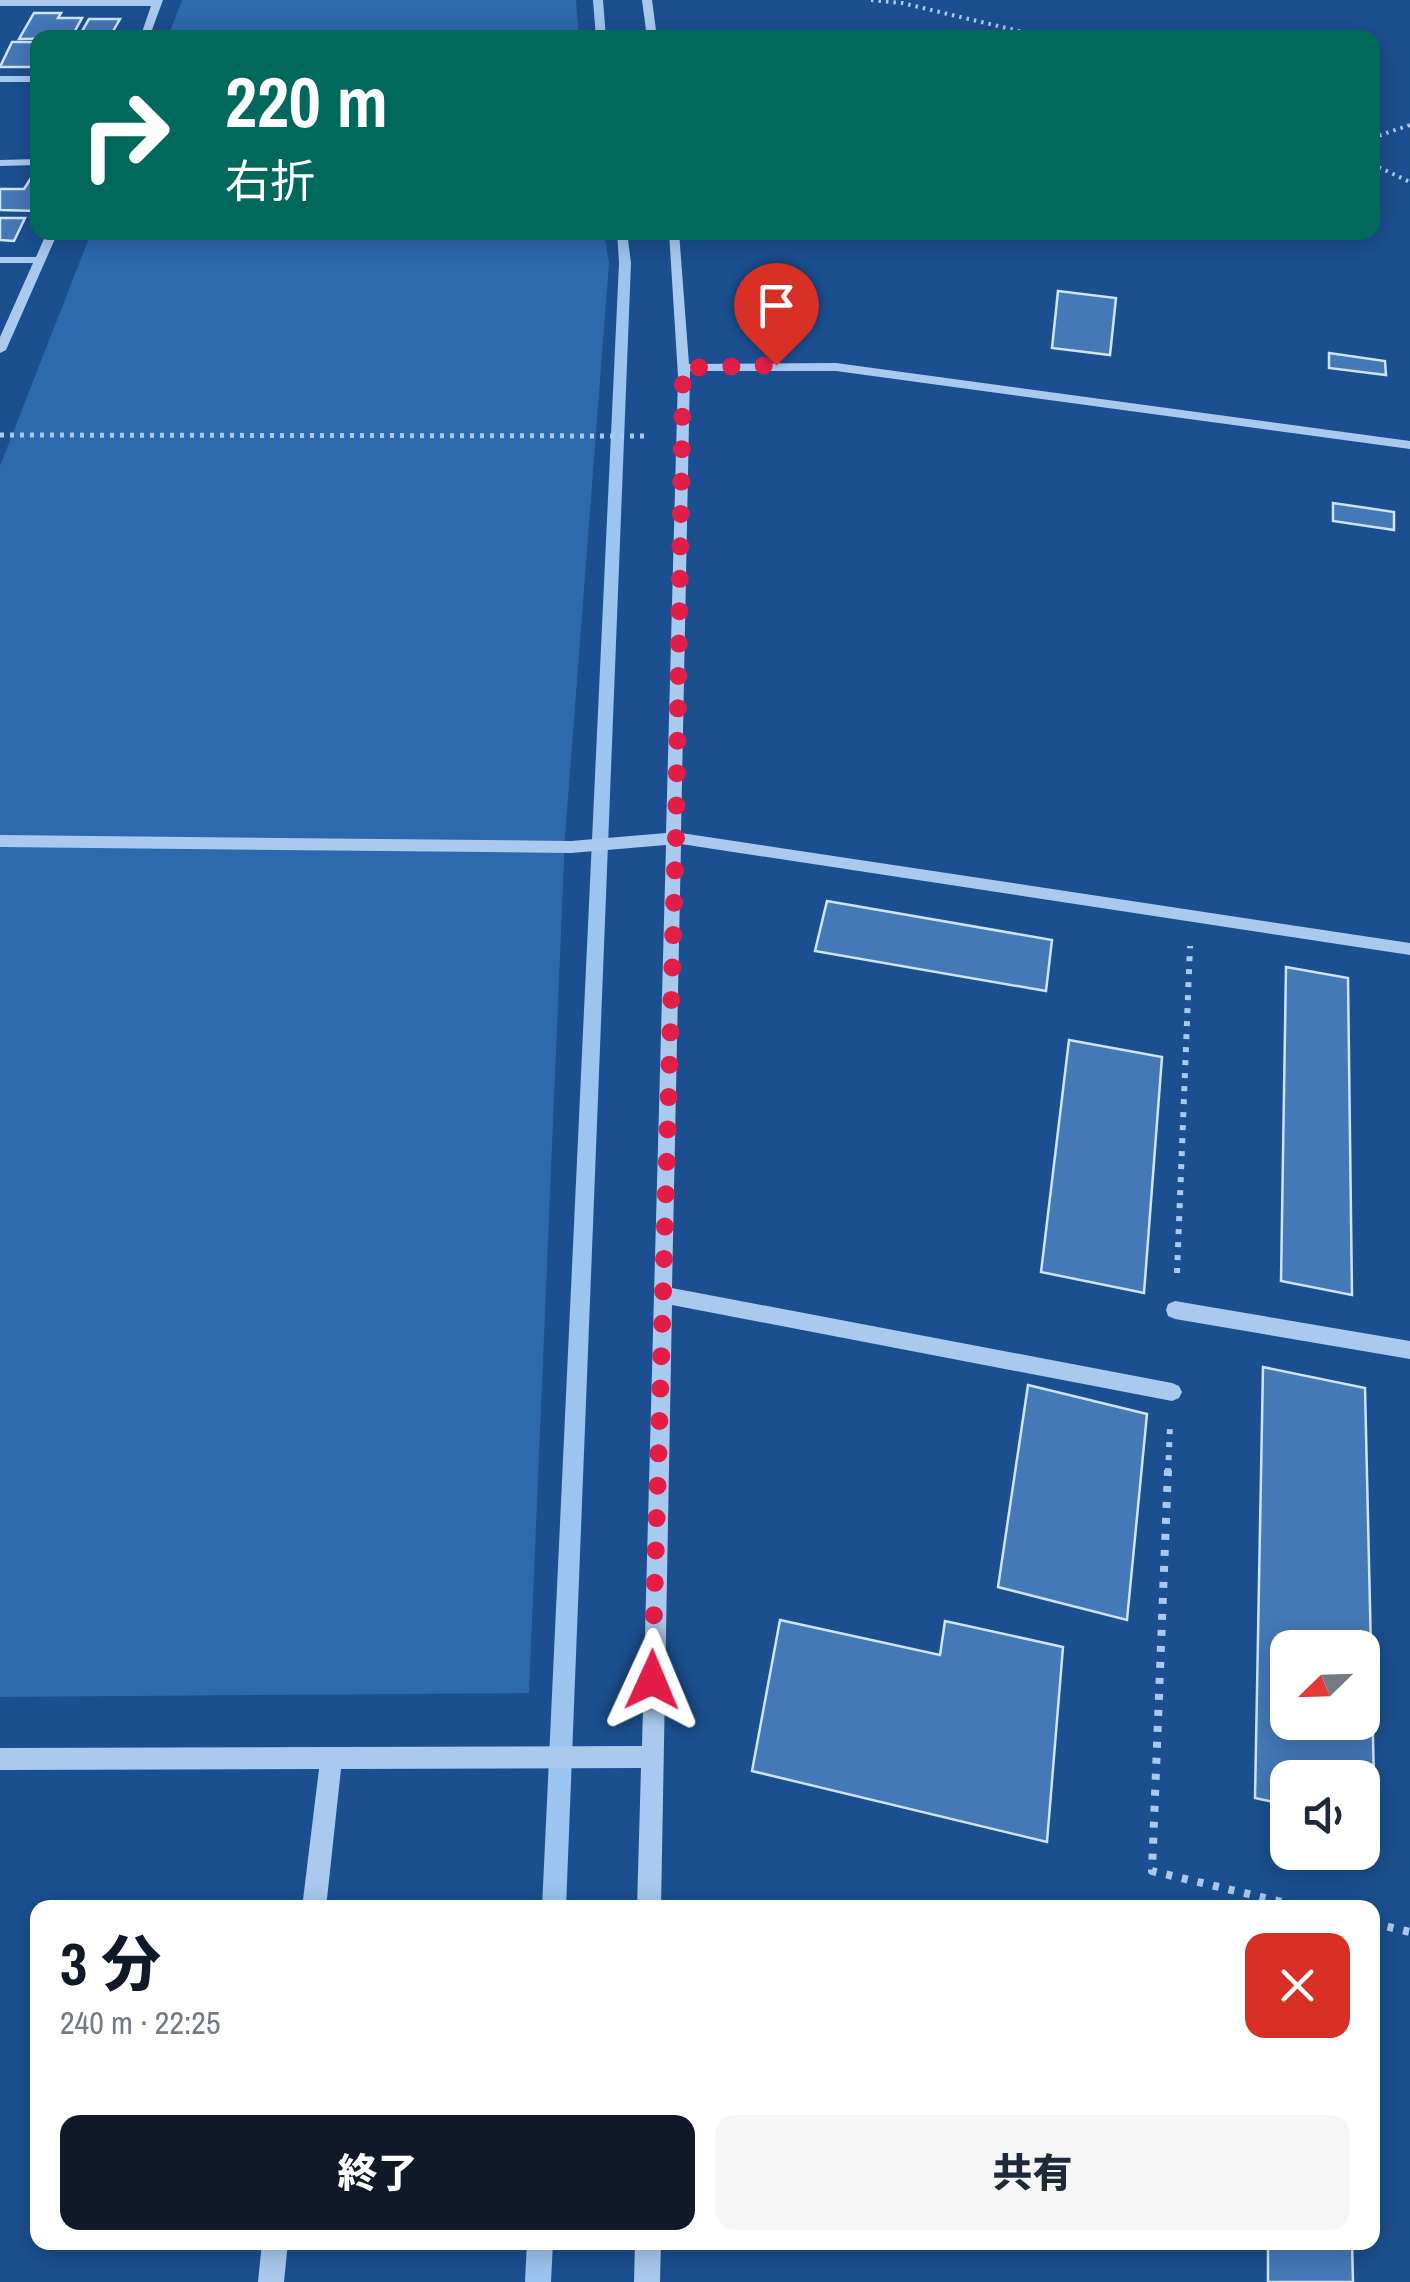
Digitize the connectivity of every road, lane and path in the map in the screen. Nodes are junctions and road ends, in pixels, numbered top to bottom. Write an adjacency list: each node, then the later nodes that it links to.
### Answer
1 (646, 0): 6 (street)
2 (871, 0): 7 (path)
3 (158, 1): 4 (street); 5 (street)
4 (0, 3)
5 (147, 30)
6 (651, 30)
7 (1015, 30)
8 (0, 79): 9 (street)
9 (30, 79)
10 (1410, 125): 11 (path)
11 (1380, 135)
12 (30, 162): 13 (street)
13 (0, 163)
14 (1380, 168): 15 (path)
15 (1410, 182)
16 (49, 240): 19 (street)
17 (675, 240): 21 (street)
18 (0, 260): 19 (street)
19 (40, 260): 20 (street)
20 (0, 350)
21 (683, 368): 24 (street); 25 (street)
22 (0, 436): 23 (path)
23 (645, 436)
24 (1410, 445)
25 (676, 838): 26 (street); 27 (street); 29 (street)
26 (0, 841)
27 (1191, 915): 28 (street); 30 (path)
28 (1410, 949)
29 (661, 1294): 32 (street); 33 (street)
30 (1175, 1310): 31 (street)
31 (1410, 1350)
32 (1172, 1392): 38 (path)
33 (650, 1757): 34 (street); 37 (street)
34 (332, 1758): 35 (street); 36 (street)
35 (0, 1759)
36 (315, 1900)
37 (649, 1900)
38 (1273, 1900)
39 (1380, 1925): 40 (path)
40 (1410, 1932)
41 (274, 2250): 43 (street)
42 (648, 2250): 44 (street)
43 (270, 2282)
44 (647, 2282)

